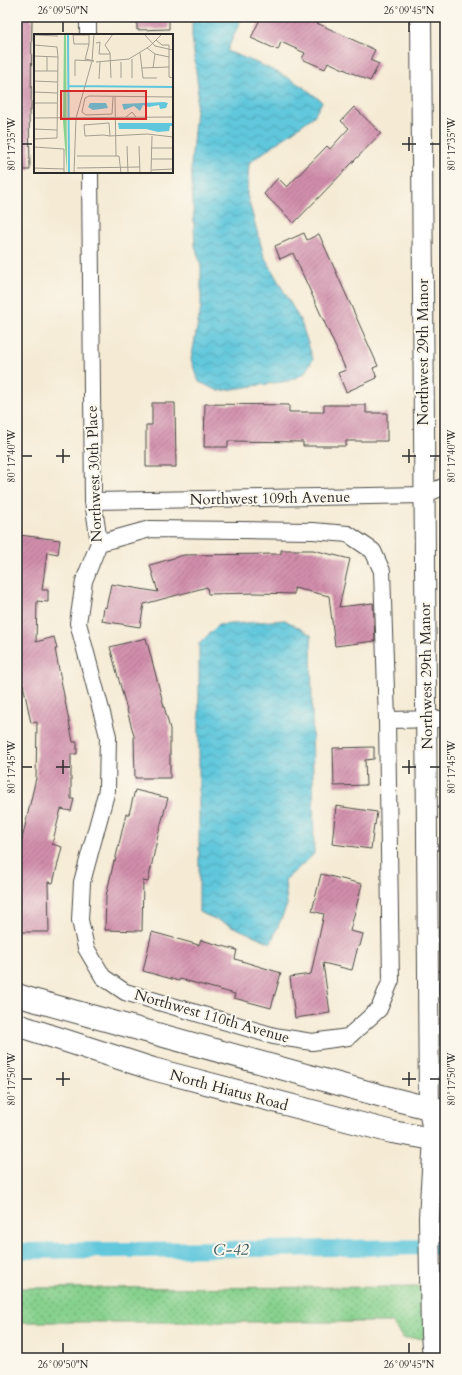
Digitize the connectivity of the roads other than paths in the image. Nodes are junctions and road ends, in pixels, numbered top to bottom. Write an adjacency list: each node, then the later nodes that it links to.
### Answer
1 (88, 17): 3 (street)
2 (421, 17): 6 (street, Northwest 29th Manor)
3 (88, 34)
4 (90, 173): 7 (street, Northwest 30th Place)
5 (445, 486): 6 (street, Northwest 109th Avenue)
6 (424, 495): 7 (street, Northwest 109th Avenue); 9 (street, Northwest 29th Manor)
7 (93, 501): 8 (street, Northwest 30th Place)
8 (99, 544): 10 (street, Northwest 109th Avenue); 11 (street, Northwest 30th Place)
9 (436, 719): 10 (street); 14 (street, Northwest 29th Manor)
10 (386, 720): 11 (street, Northwest 110th Avenue)
11 (103, 977)
12 (17, 995): 14 (main road)
13 (17, 1025): 15 (main road, North Hiatus Road)
14 (437, 1109): 15 (street, Northwest 29th Manor)
15 (439, 1140): 16 (street, Northwest 29th Manor)
16 (433, 1358)

